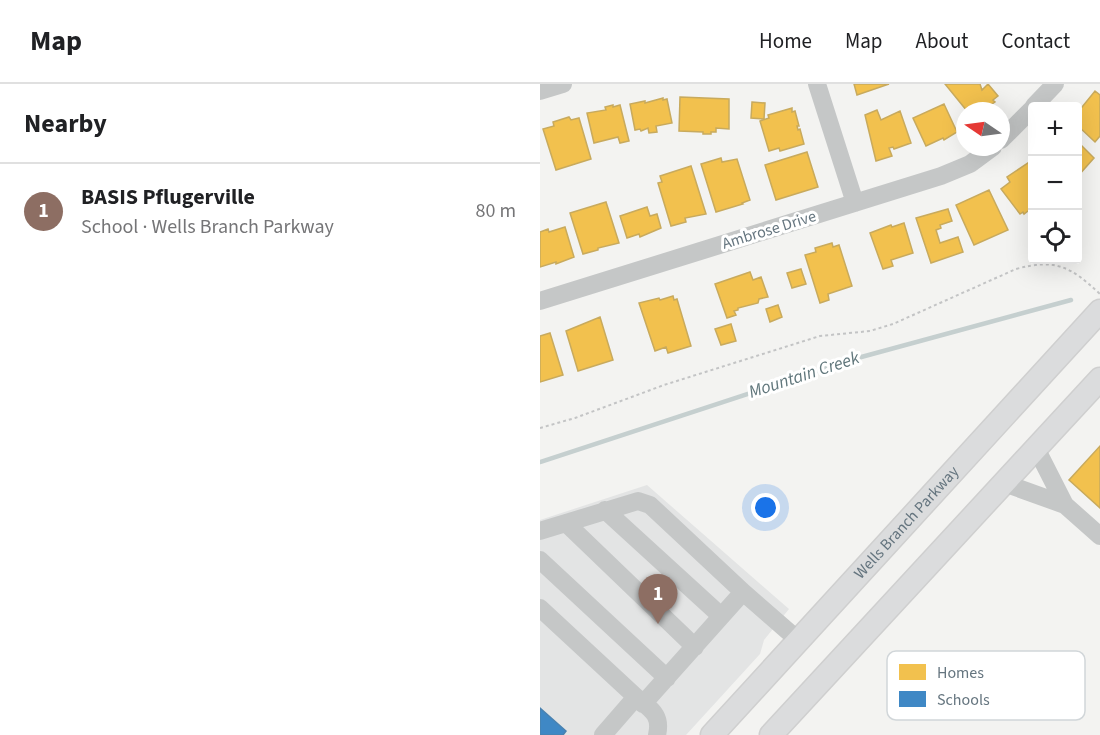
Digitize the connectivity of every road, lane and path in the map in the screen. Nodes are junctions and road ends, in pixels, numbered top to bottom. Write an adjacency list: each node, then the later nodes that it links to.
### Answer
1 (563, 84): 4 (street)
2 (817, 84): 9 (street)
3 (1055, 84): 5 (street)
4 (540, 92)
5 (1038, 102)
6 (1028, 112): 7 (street)
7 (1010, 131)
8 (981, 156): 9 (street, Ambrose Drive)
9 (855, 203): 11 (street, Ambrose Drive)
10 (1100, 294): 14 (path)
11 (540, 301)
12 (1100, 311): 26 (main road, Wells Branch Parkway)
13 (1100, 379): 15 (main road)
14 (540, 428)
15 (1036, 448): 16 (main road); 17 (street)
16 (1004, 483): 17 (street); 33 (main road)
17 (1065, 505): 21 (street)
18 (605, 510): 19 (street); 23 (street); 25 (street)
19 (566, 523): 20 (street); 27 (street)
20 (540, 531)
21 (1100, 536)
22 (540, 560): 28 (street)
23 (743, 592): 25 (street); 26 (street)
24 (540, 608): 29 (street)
25 (721, 616): 27 (street)
26 (798, 640): 32 (main road, Wells Branch Parkway)
27 (695, 647): 28 (street)
28 (667, 678): 29 (street)
29 (639, 701): 30 (street); 31 (street)
30 (603, 735)
31 (657, 735)
32 (712, 735)
33 (771, 735)

